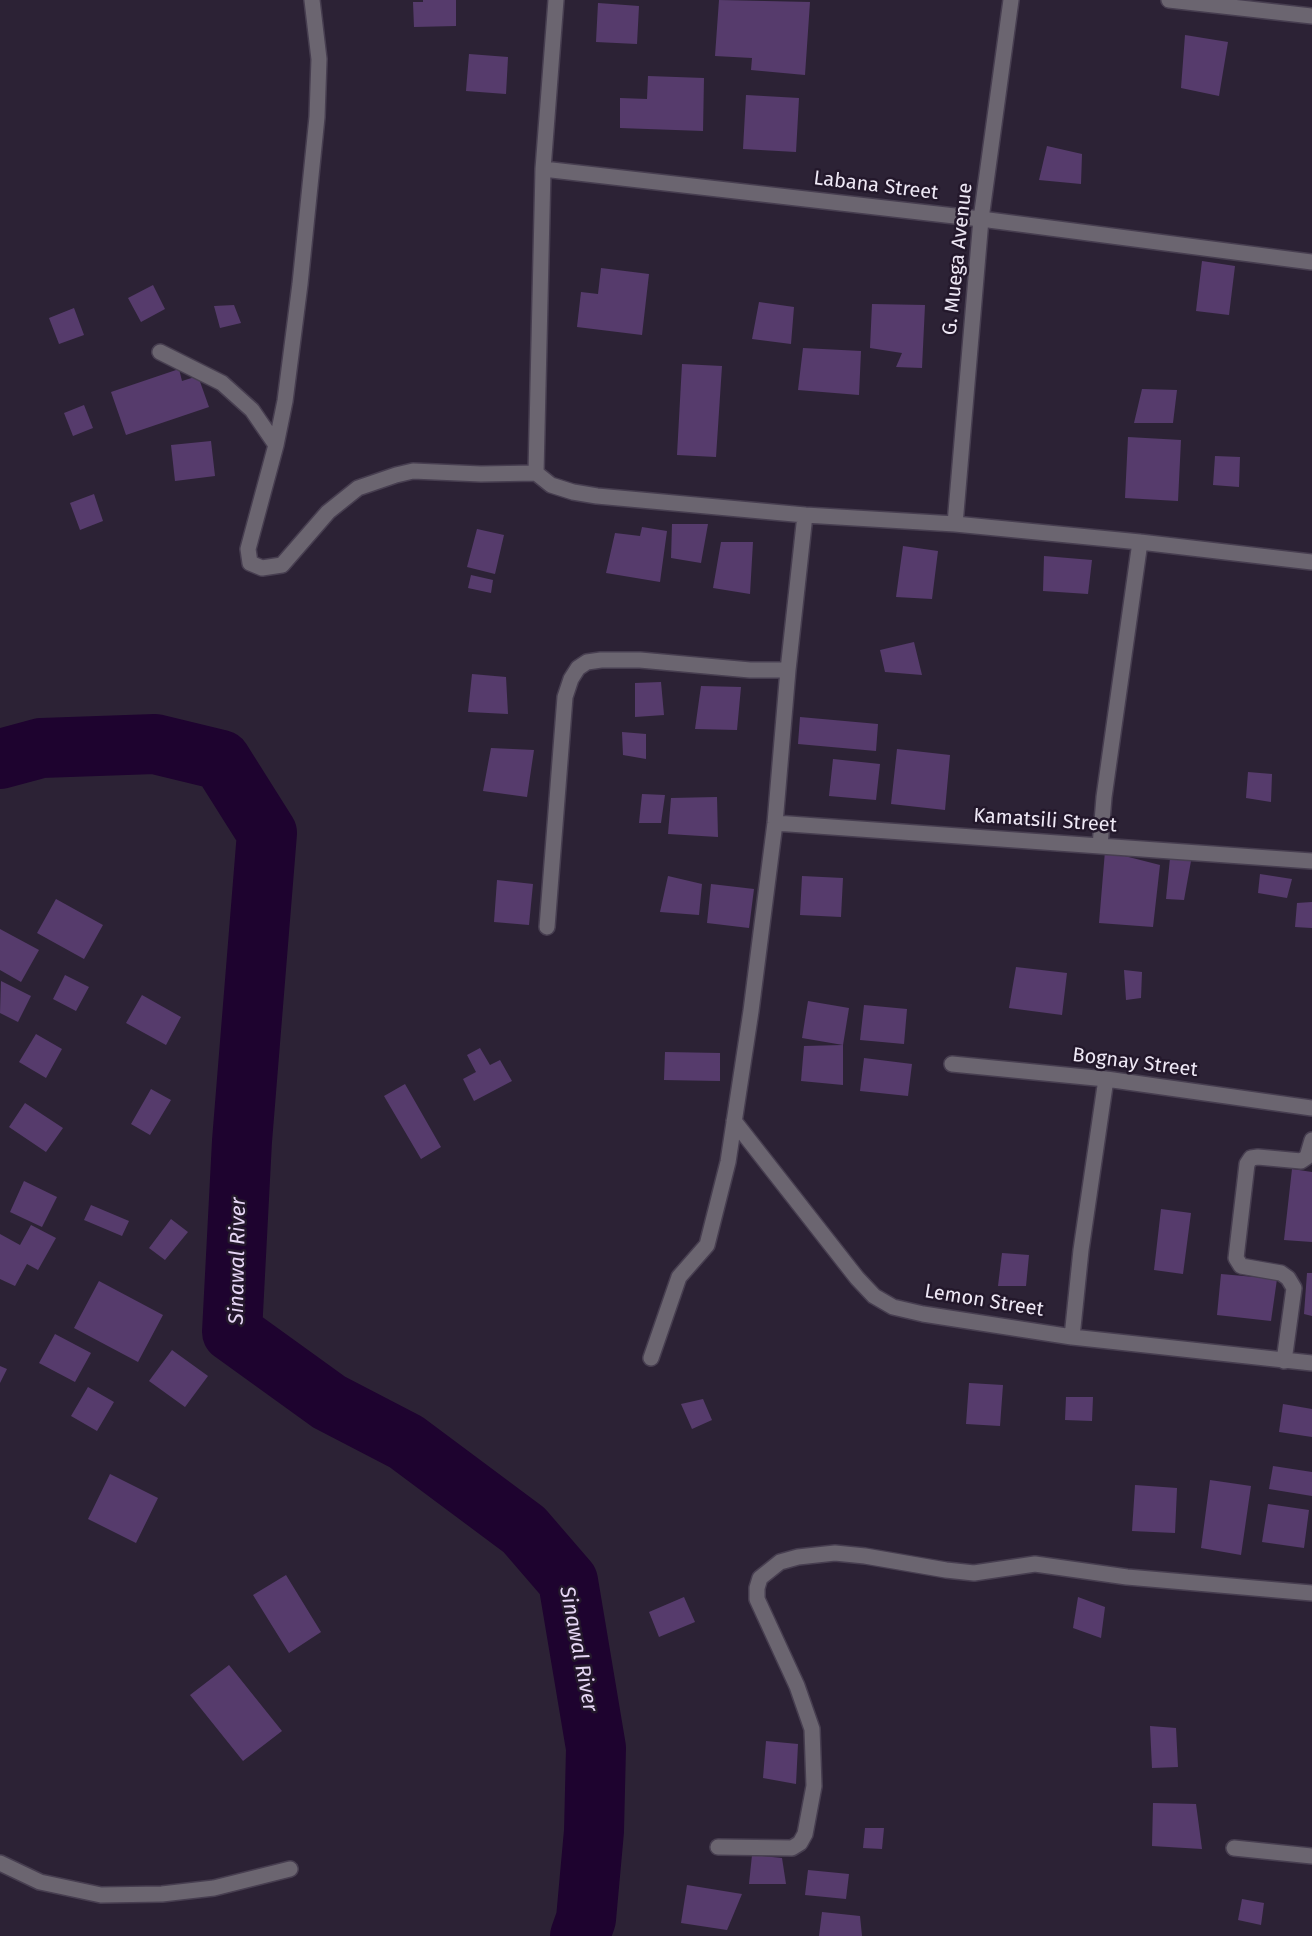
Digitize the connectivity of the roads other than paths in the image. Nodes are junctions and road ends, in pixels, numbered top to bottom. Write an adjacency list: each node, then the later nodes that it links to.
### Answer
1 (312, 0): 10 (street)
2 (556, 0): 6 (street)
3 (1011, 0): 7 (street, G. Muega Avenue)
4 (1169, 0): 5 (street)
5 (1312, 16)
6 (543, 169): 7 (street, Labana Street); 11 (street)
7 (981, 219): 8 (street, Labana Street); 13 (street, G. Muega Avenue)
8 (1312, 262)
9 (160, 352): 10 (street)
10 (276, 445): 11 (street)
11 (536, 474): 12 (street)
12 (806, 515): 13 (street); 16 (street)
13 (955, 524): 14 (street)
14 (1140, 542): 15 (street); 18 (street)
15 (1312, 562)
16 (788, 670): 17 (street); 20 (street)
17 (775, 823): 18 (street, Kamatsili Street); 24 (street)
18 (1100, 846): 19 (street, Kamatsili Street)
19 (1312, 861)
20 (547, 927)
21 (952, 1064): 22 (street, Bognay Street)
22 (1106, 1079): 23 (street, Bognay Street); 26 (street)
23 (1312, 1108)
24 (734, 1121): 26 (street, Lemon Street); 27 (street)
25 (1312, 1140): 28 (street)
26 (1072, 1336): 28 (street, Lemon Street)
27 (651, 1358)
28 (1284, 1361): 29 (street, Lemon Street)
29 (1312, 1363)
30 (1312, 1593): 31 (street)
31 (718, 1847)
32 (1234, 1848): 33 (street)
33 (1312, 1856)
34 (0, 1863): 35 (street)
35 (290, 1869)

